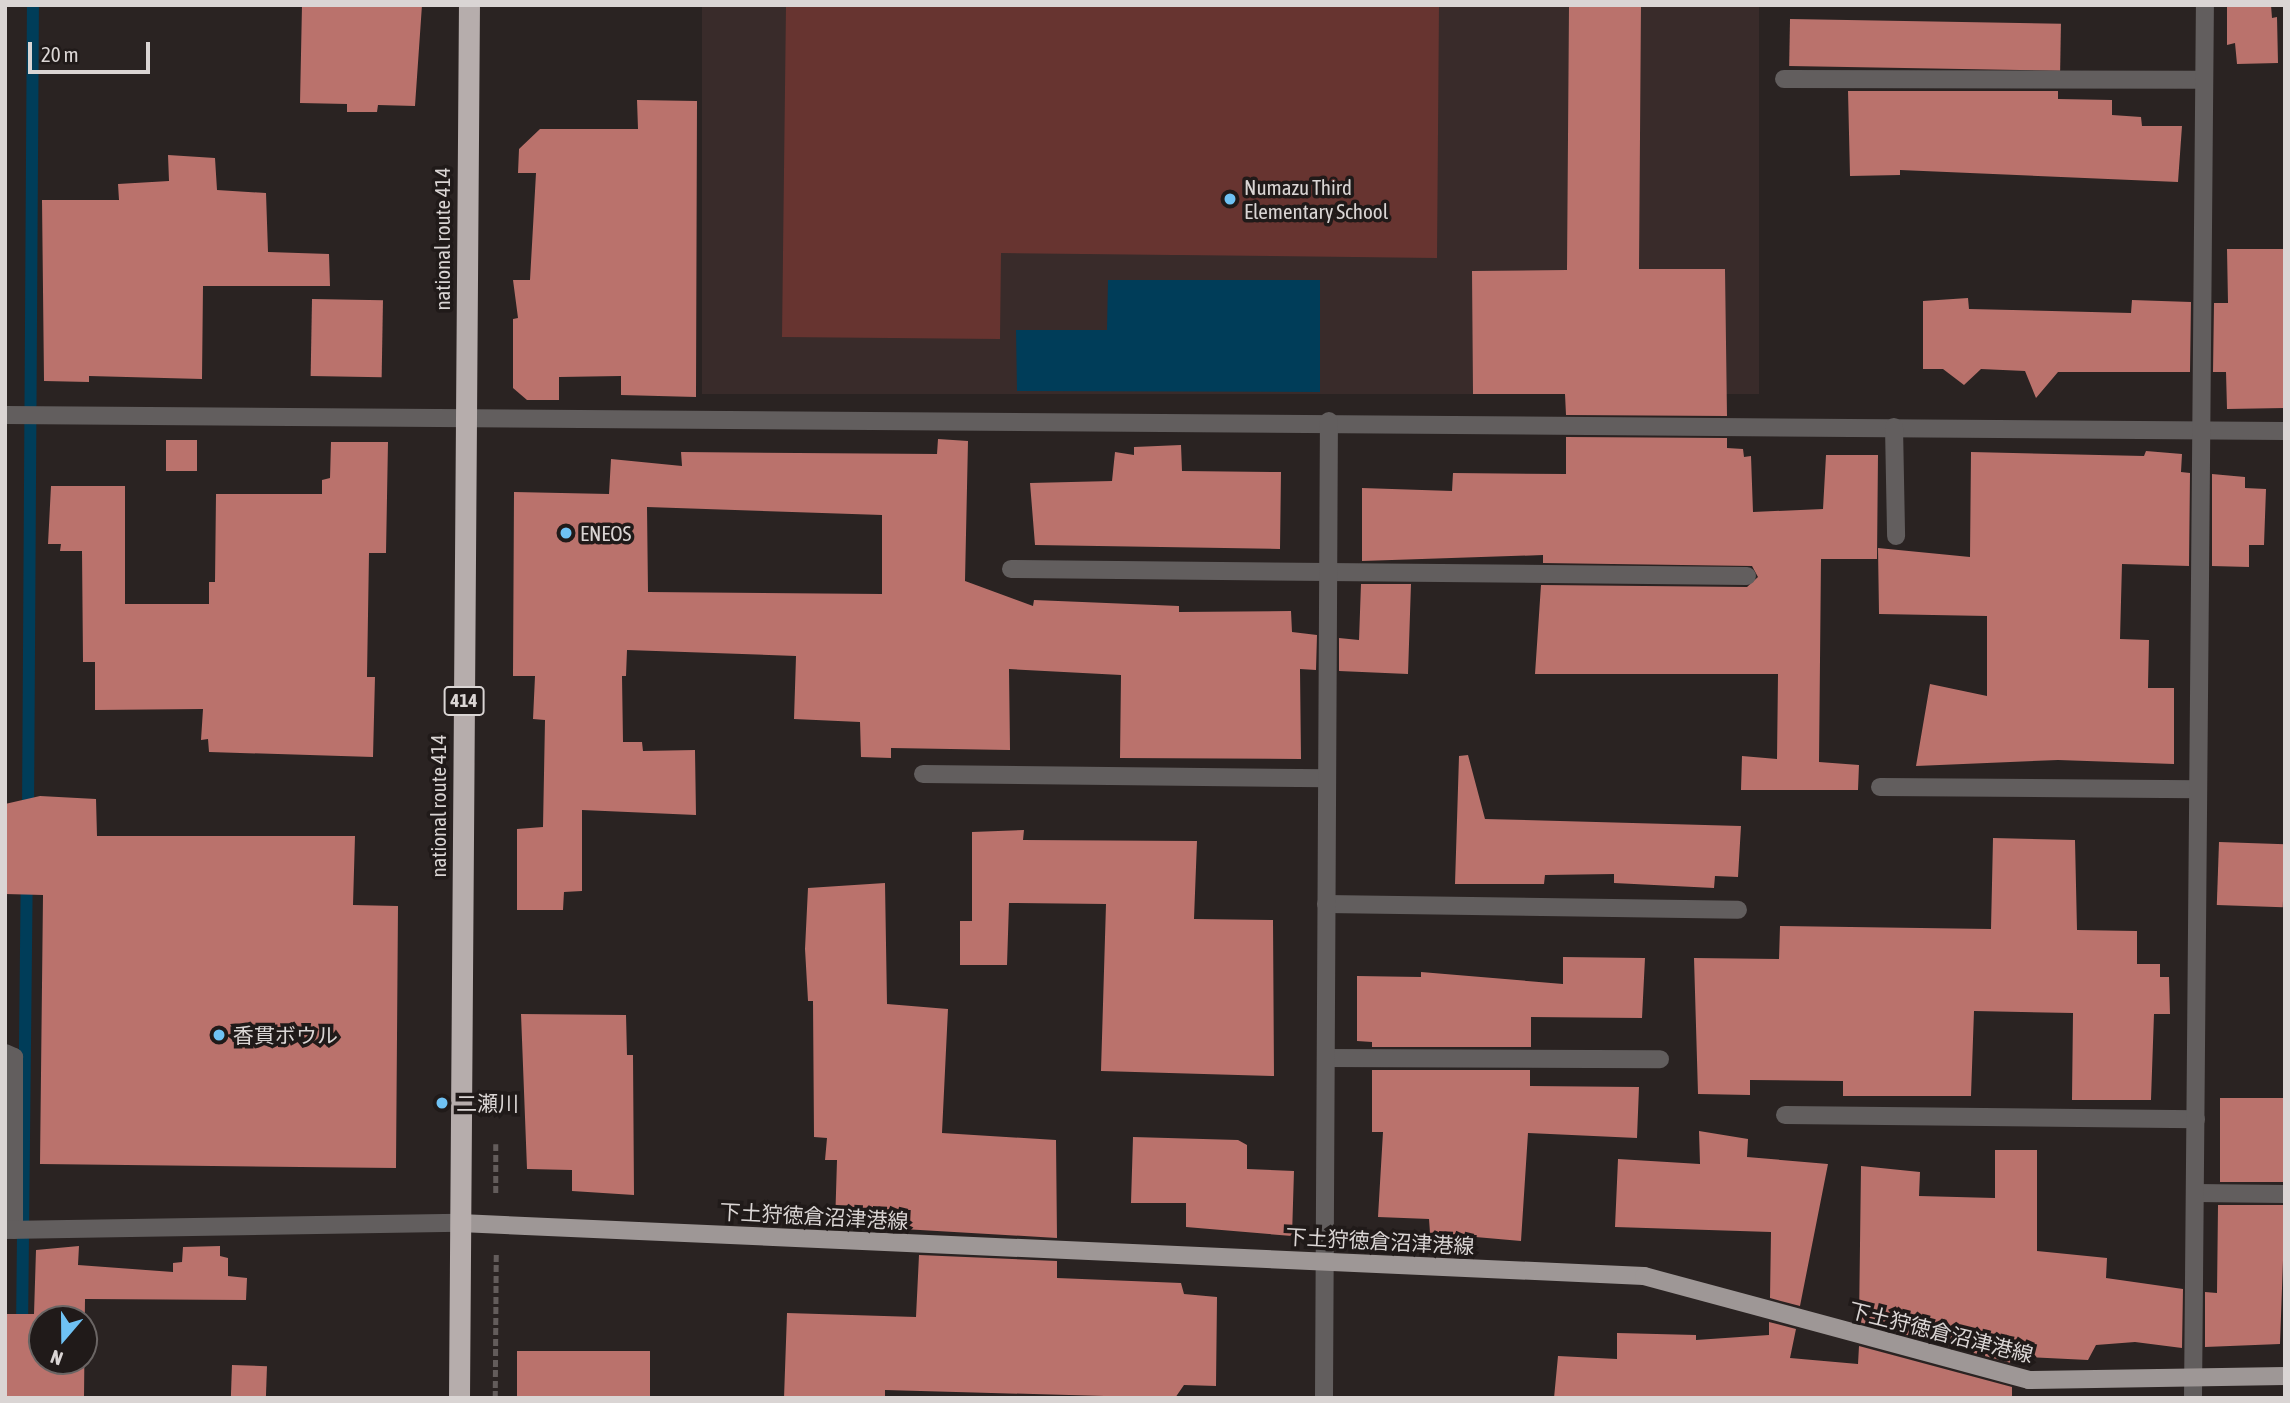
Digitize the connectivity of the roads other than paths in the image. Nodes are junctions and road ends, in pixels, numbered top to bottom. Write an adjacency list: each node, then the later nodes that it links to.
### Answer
1 (469, 5): 6 (highway, national route 414 / 414)
2 (2205, 5): 4 (street)
3 (1784, 79): 4 (street)
4 (2204, 80): 9 (street)
5 (5, 415): 6 (street)
6 (466, 420): 7 (street); 28 (highway, national route 414 / 414)
7 (1329, 421): 8 (street); 13 (street)
8 (1894, 427): 9 (street); 11 (street)
9 (2201, 429): 10 (street); 18 (street)
10 (2285, 431)
11 (1896, 536)
12 (1011, 569): 13 (street)
13 (1329, 571): 14 (street); 16 (street)
14 (1747, 576)
15 (923, 774): 16 (street)
16 (1327, 778): 19 (street)
17 (1880, 787): 18 (street)
18 (2197, 789): 25 (street)
19 (1326, 904): 20 (street); 22 (street)
20 (1738, 909)
21 (5, 1053): 29 (street)
22 (1326, 1058): 23 (street); 30 (street)
23 (1660, 1059)
24 (1785, 1115): 25 (street)
25 (2196, 1119): 26 (street)
26 (2197, 1193): 27 (street); 32 (street)
27 (2285, 1194)
28 (460, 1223): 29 (street); 30 (main road, 下土狩徳倉沼津港線); 33 (highway, national route 414 / 414)
29 (10, 1230)
30 (1325, 1261): 32 (main road, 下土狩徳倉沼津港線); 34 (street)
31 (2285, 1376): 32 (main road, 下土狩徳倉沼津港線)
32 (2197, 1379): 35 (street)
33 (459, 1398)
34 (1324, 1398)
35 (2193, 1398)

